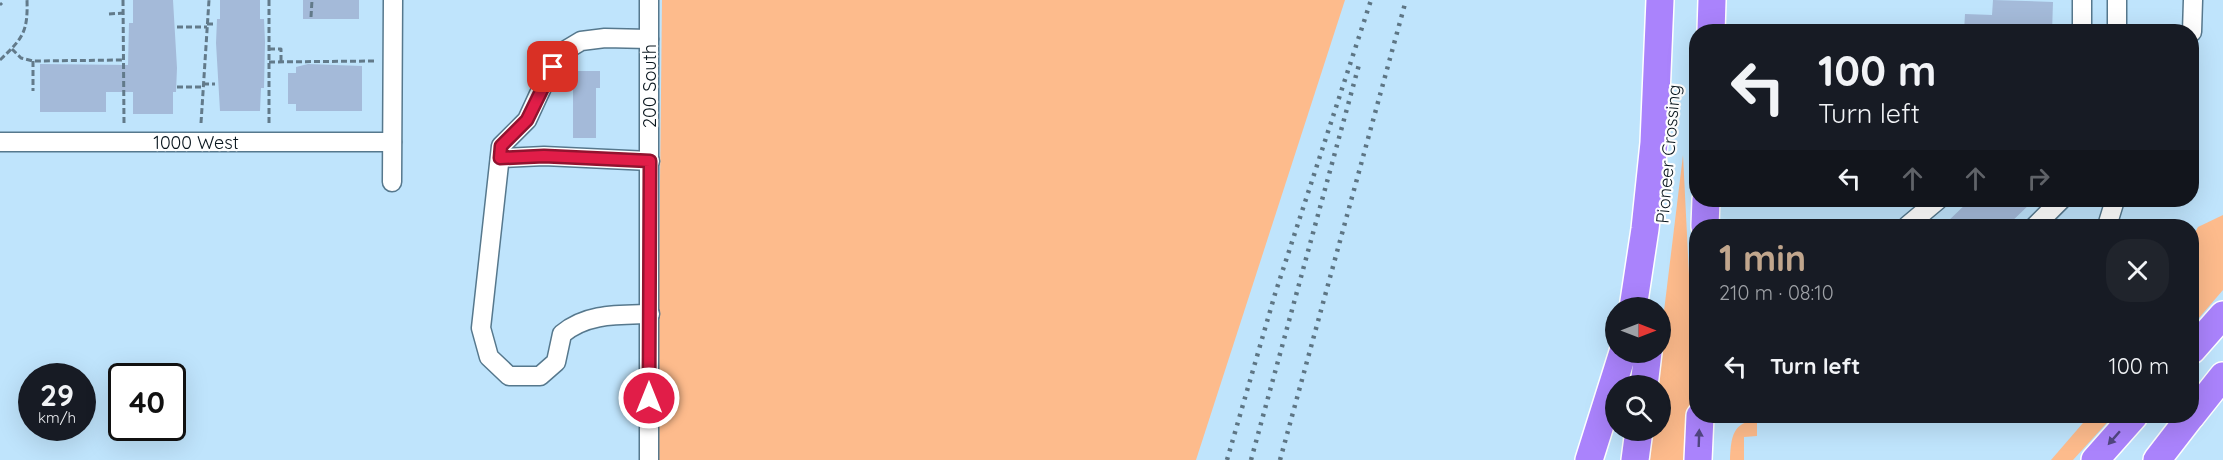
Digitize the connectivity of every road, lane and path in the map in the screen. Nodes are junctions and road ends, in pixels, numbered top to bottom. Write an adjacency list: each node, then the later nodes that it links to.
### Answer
1 (27, 0): 25 (path)
2 (123, 0): 14 (path)
3 (208, 0): 22 (path)
4 (269, 0): 26 (path)
5 (312, 0): 16 (path)
6 (393, 0): 41 (street)
7 (649, 0): 24 (street, 200 South)
8 (1660, 0): 49 (highway)
9 (1677, 0): 50 (highway, Pioneer Crossing)
10 (1712, 0): 18 (highway)
11 (2082, 0): 19 (street)
12 (2117, 0): 20 (street)
13 (2193, 0): 21 (street)
14 (124, 13): 15 (path); 28 (path)
15 (109, 14)
16 (311, 17)
17 (215, 24): 22 (path)
18 (1711, 24)
19 (2082, 24)
20 (2117, 24)
21 (2192, 24)
22 (207, 26): 23 (path); 34 (path)
23 (177, 27)
24 (649, 39): 42 (street); 43 (street, 200 South)
25 (12, 49): 27 (path); 29 (path)
26 (269, 49): 31 (path); 32 (path)
27 (0, 60)
28 (124, 60): 29 (path); 37 (path)
29 (33, 61): 36 (path)
30 (375, 61): 32 (path)
31 (269, 62): 32 (path); 39 (path)
32 (281, 62)
33 (215, 84): 34 (path)
34 (203, 85): 35 (path); 38 (path)
35 (177, 87)
36 (33, 91)
37 (124, 123)
38 (201, 123)
39 (269, 123)
40 (0, 142): 41 (street, 1000 West)
41 (392, 142): 44 (street)
42 (500, 158): 43 (street); 51 (street)
43 (650, 161): 51 (street, 200 South)
44 (392, 182)
45 (1930, 207): 47 (street)
46 (2054, 207): 48 (street)
47 (1915, 219)
48 (2042, 219)
49 (1635, 297)
50 (1654, 297)
51 (650, 314): 61 (street, 200 South)
52 (2223, 315): 53 (highway)
53 (2199, 342)
54 (1620, 363): 62 (highway)
55 (2223, 376): 56 (highway)
56 (2199, 405)
57 (1700, 423): 64 (highway, one-way to 57)
58 (2128, 423): 65 (highway, one-way to 65)
59 (2185, 423): 66 (highway)
60 (1638, 441): 63 (highway)
61 (649, 460)
62 (1589, 460)
63 (1635, 460)
64 (1698, 460)
65 (2095, 460)
66 (2157, 460)

